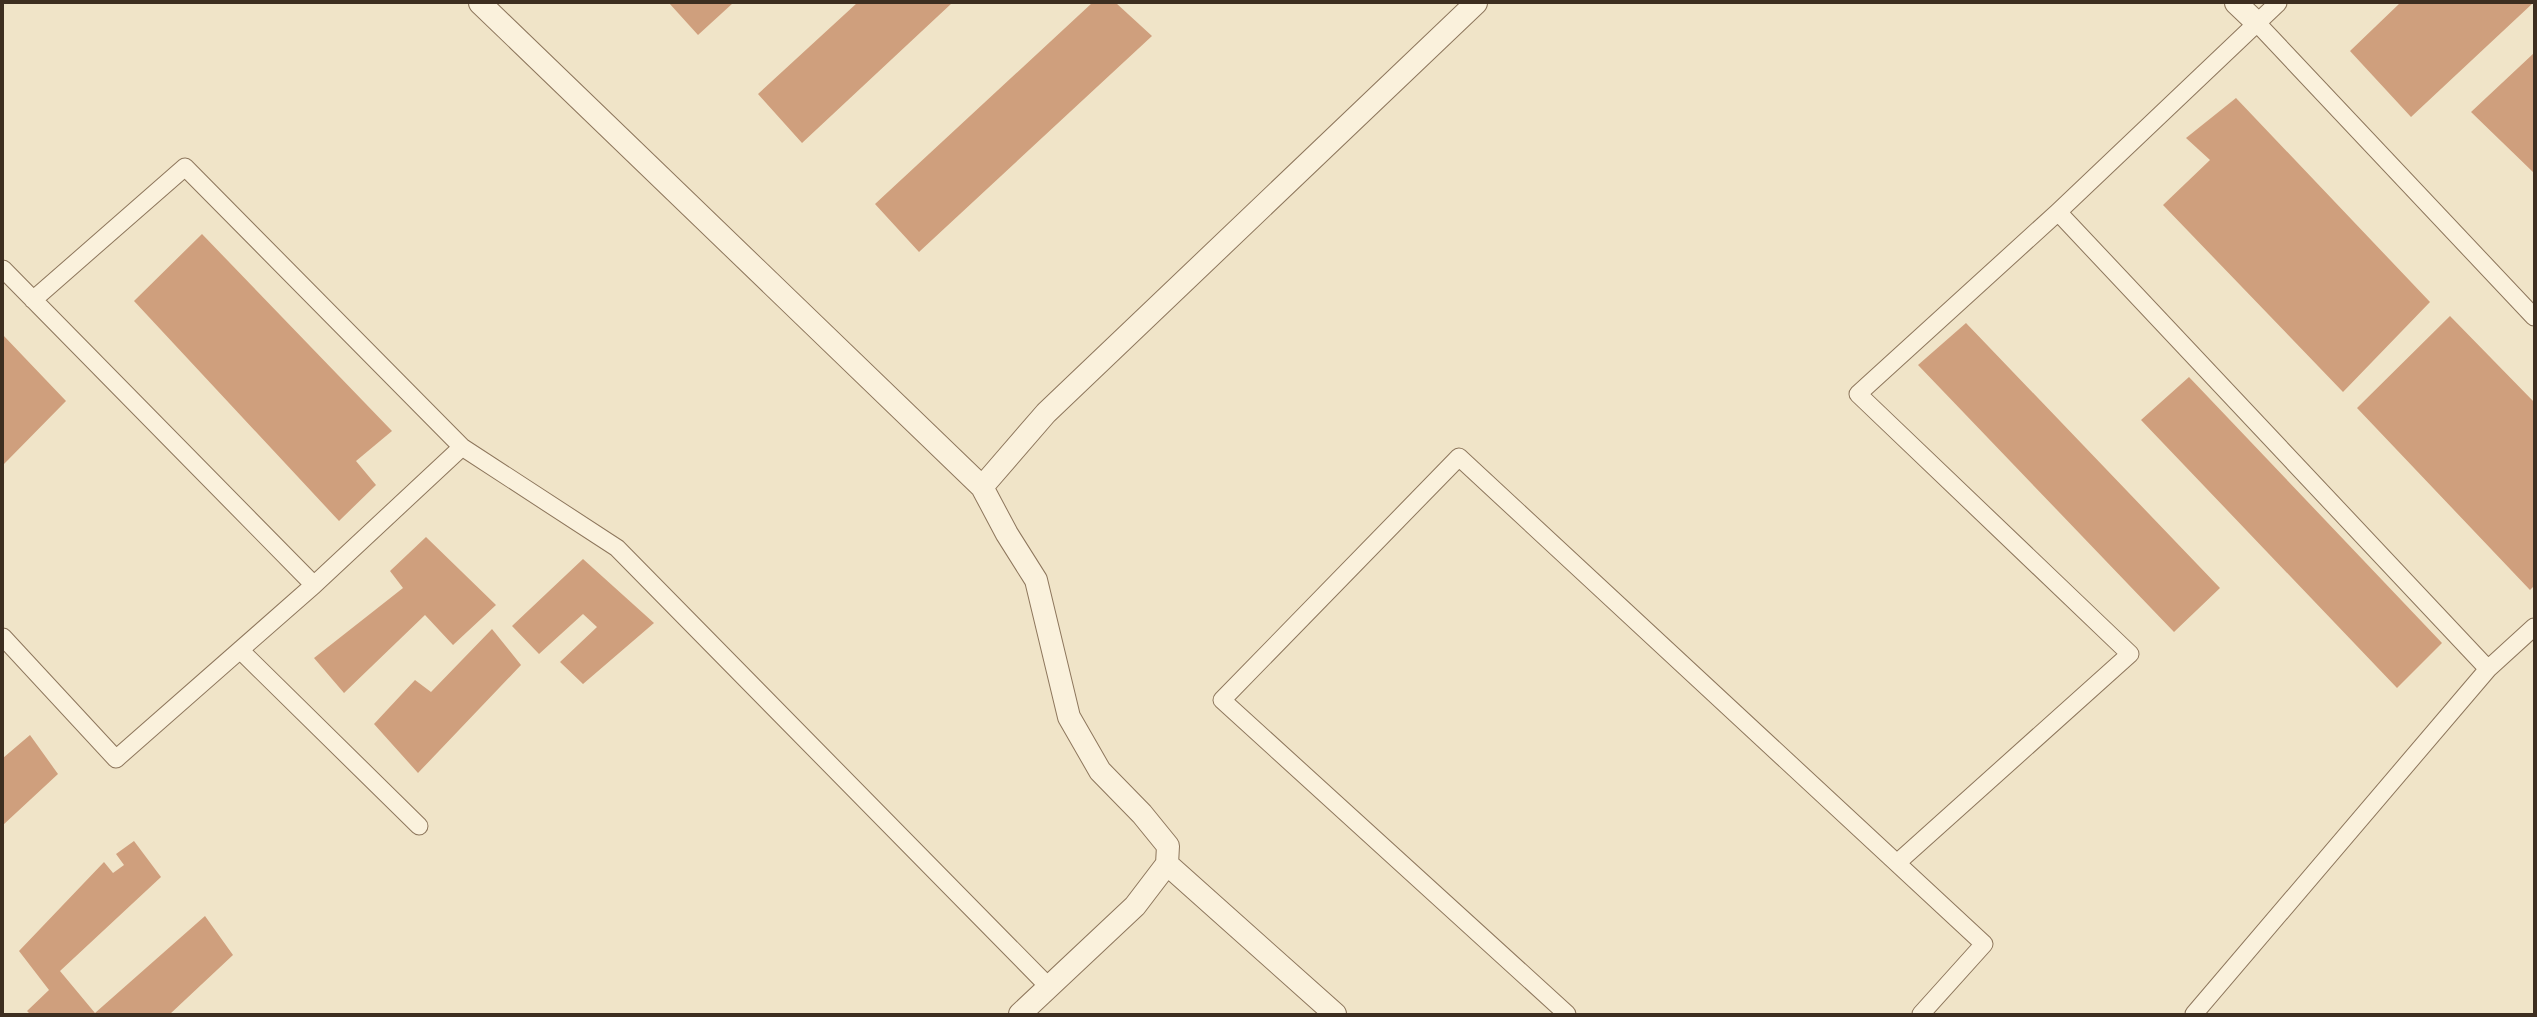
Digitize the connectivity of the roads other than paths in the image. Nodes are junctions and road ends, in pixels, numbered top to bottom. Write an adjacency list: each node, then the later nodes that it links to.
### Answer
1 (480, 3): 11 (street)
2 (1476, 3): 11 (street)
3 (2236, 3): 5 (street)
4 (2278, 3): 5 (lane)
5 (2257, 23): 6 (lane); 9 (lane)
6 (2058, 212): 16 (lane); 18 (lane)
7 (3, 269): 8 (lane)
8 (32, 300): 10 (lane); 12 (lane)
9 (2534, 317)
10 (462, 447): 12 (lane); 20 (lane)
11 (982, 486): 19 (street)
12 (314, 585): 15 (lane)
13 (2534, 627): 16 (lane)
14 (3, 637): 15 (lane)
15 (240, 650): 17 (lane)
16 (2488, 669): 25 (lane)
17 (419, 826)
18 (1897, 863): 23 (lane); 24 (lane)
19 (1167, 864): 20 (street); 22 (street)
20 (1049, 987): 21 (street)
21 (1020, 1014)
22 (1335, 1014)
23 (1567, 1014)
24 (1921, 1014)
25 (2194, 1014)

